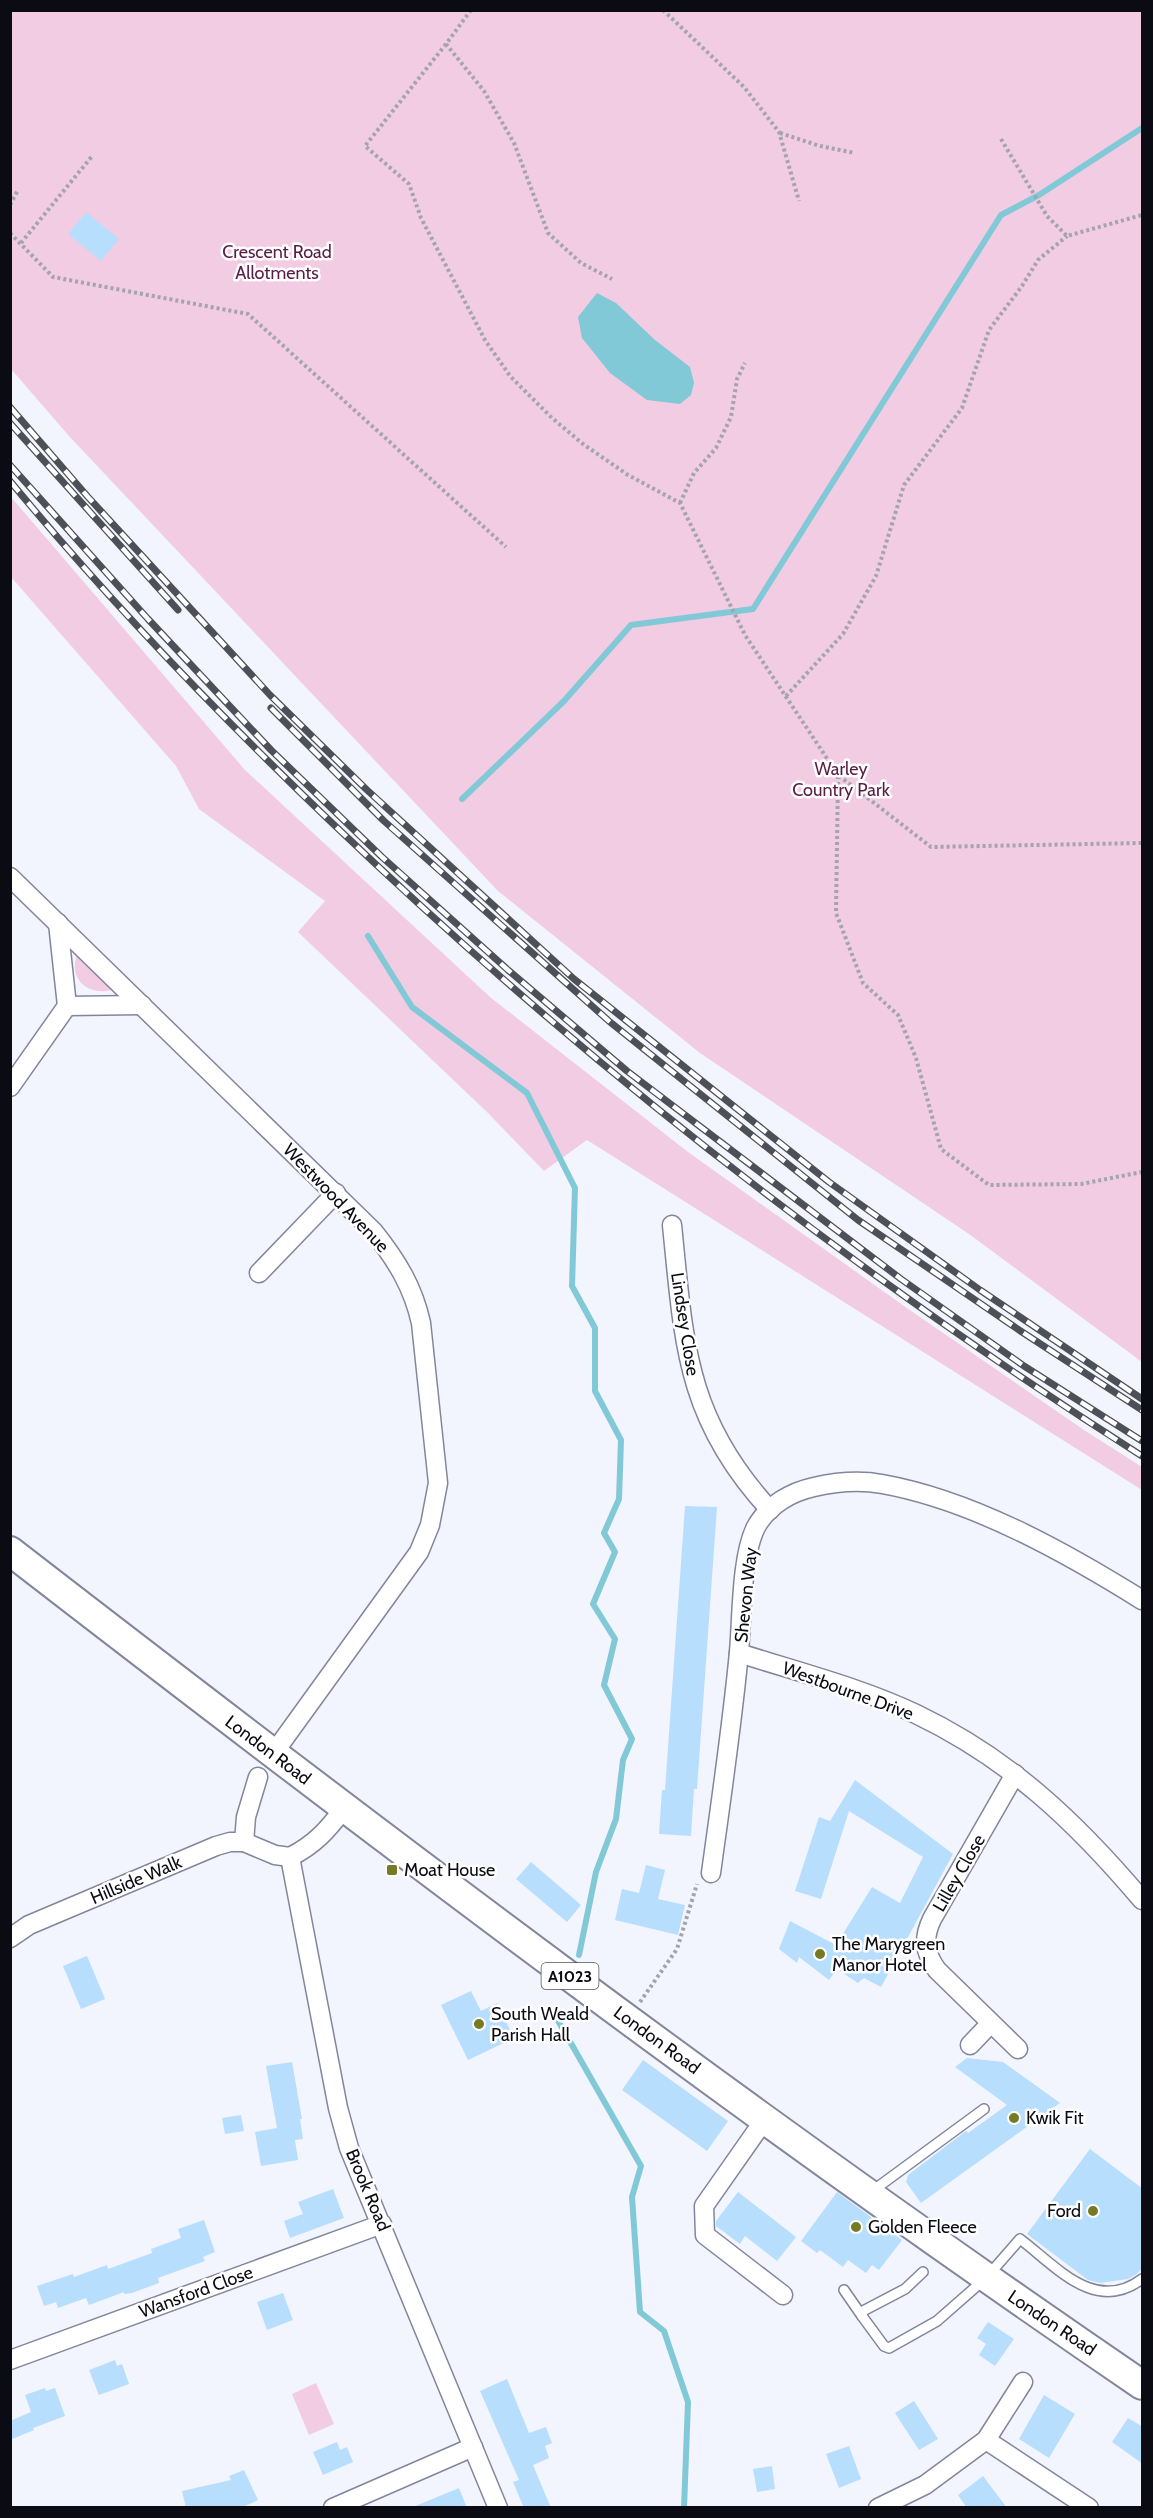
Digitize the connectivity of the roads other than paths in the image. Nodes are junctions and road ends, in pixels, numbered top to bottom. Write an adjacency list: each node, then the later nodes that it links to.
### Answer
1 (10, 877): 2 (street, Westwood Avenue)
2 (58, 923): 3 (street); 4 (street, Westwood Avenue)
3 (67, 1005): 4 (street); 5 (street)
4 (142, 1005): 6 (street, Westwood Avenue)
5 (10, 1087)
6 (336, 1193): 8 (street); 13 (street, Westwood Avenue)
7 (672, 1225): 9 (street, Lindsey Close)
8 (259, 1274)
9 (770, 1510): 11 (street, Shevon Way); 12 (street, Shevon Way)
10 (10, 1551): 13 (main road, London Road / A1023)
11 (1143, 1600)
12 (739, 1653): 14 (street, Westbourne Drive); 18 (street, Shevon Way)
13 (265, 1766): 15 (main road, London Road / A1023); 16 (street)
14 (1015, 1774): 19 (street, Westbourne Drive); 23 (street, Lilley Close)
15 (344, 1808): 17 (street); 27 (main road, London Road / A1023)
16 (244, 1842): 17 (street); 20 (street, Hillside Walk)
17 (290, 1857): 29 (street, Brook Road)
18 (711, 1873)
19 (1140, 1892)
20 (29, 1925): 21 (street, Hillside Walk); 22 (street, Hillside Walk)
21 (10, 1927)
22 (10, 1938)
23 (992, 2023): 24 (street); 25 (street, Lilley Close)
24 (970, 2045)
25 (1018, 2049)
26 (984, 2109): 28 (lane)
27 (765, 2119): 28 (main road, London Road / A1023); 34 (street)
28 (869, 2194): 31 (main road, London Road / A1023)
29 (382, 2224): 36 (street, Wansford Close); 40 (street, Brook Road)
30 (923, 2272): 35 (lane)
31 (986, 2278): 32 (lane); 35 (lane); 38 (main road, London Road / A1023)
32 (1143, 2279)
33 (844, 2290): 35 (lane)
34 (783, 2295)
35 (862, 2316)
36 (10, 2360)
37 (1023, 2382): 39 (street)
38 (1143, 2385)
39 (986, 2440): 43 (street); 44 (street)
40 (472, 2446): 41 (street); 42 (street, Brook Road)
41 (333, 2508)
42 (498, 2508)
43 (878, 2508)
44 (1089, 2508)

